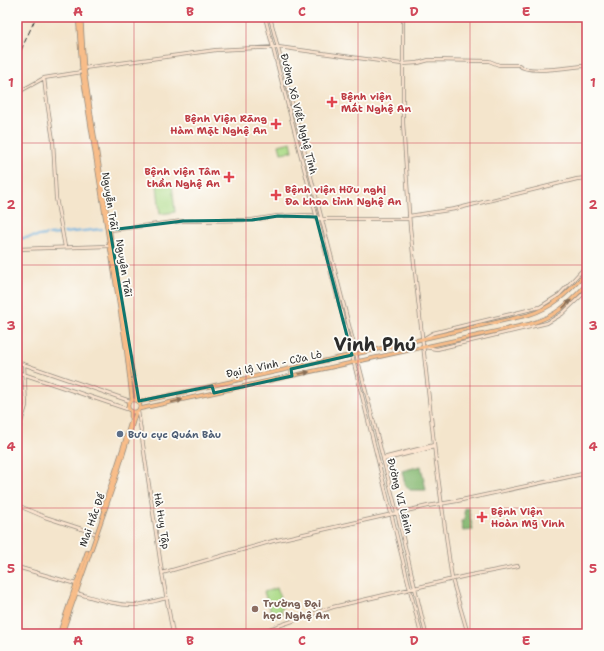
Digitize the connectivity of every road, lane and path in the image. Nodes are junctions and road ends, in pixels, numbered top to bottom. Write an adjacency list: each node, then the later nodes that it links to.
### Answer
1 (78, 17): 11 (main road, Nguyễn Trãi)
2 (81, 17): 10 (main road)
3 (265, 17): 6 (street, Đường Xô Viết Nghệ Tĩnh)
4 (270, 17): 7 (street, Đường Xô Viết Nghệ Tĩnh)
5 (403, 17): 8 (street)
6 (273, 47): 7 (street); 10 (street); 15 (street, Đường Xô Viết Nghệ Tĩnh)
7 (278, 47): 8 (street); 14 (street, Đường Xô Viết Nghệ Tĩnh)
8 (402, 64): 9 (street); 20 (street)
9 (587, 66)
10 (84, 68): 11 (main road); 22 (main road, Nguyên Trãi)
11 (82, 72): 12 (street); 22 (main road, Nguyễn Trãi)
12 (44, 78): 13 (street); 24 (street)
13 (17, 93)
14 (298, 126): 15 (street); 16 (street, Đường Xô Viết Nghệ Tĩnh)
15 (294, 127): 17 (street, Đường Xô Viết Nghệ Tĩnh)
16 (306, 157): 17 (street); 21 (street, Đường Xô Viết Nghệ Tĩnh)
17 (302, 158): 19 (street, Đường Xô Viết Nghệ Tĩnh)
18 (587, 178): 20 (street)
19 (316, 217): 21 (street); 22 (street); 34 (street, Đường Xô Viết Nghệ Tĩnh)
20 (409, 217): 21 (street); 30 (street)
21 (322, 219): 34 (street, Đường Xô Viết Nghệ Tĩnh)
22 (108, 230): 23 (main road, Nguyên Trãi)
23 (111, 246): 24 (street); 32 (main road, Nguyên Trãi)
24 (65, 247): 25 (street)
25 (17, 249)
26 (587, 265): 30 (street)
27 (587, 272): 30 (main road, Đại lộ Vinh - Cửa Lò)
28 (587, 284): 31 (main road, Đại lộ Vinh - Cửa Lò, one-way to 28)
29 (587, 290): 31 (street)
30 (423, 339): 31 (street); 33 (main road, Đại lộ Vinh - Cửa Lò)
31 (424, 347): 36 (main road, Đại lộ Vinh - Cửa Lò); 53 (street)
32 (127, 348): 48 (main road); 49 (main road, Nguyên Trãi)
33 (369, 351): 34 (main road, Đại lộ Vinh - Cửa Lò); 36 (main road)
34 (354, 355): 35 (main road, Đại lộ Vinh - Cửa Lò); 37 (street, Đường V.I Lênin); 39 (street, Đường V.I Lênin)
35 (338, 358): 41 (main road); 42 (main road, Đại lộ Vinh - Cửa Lò)
36 (370, 359): 37 (main road, Đại lộ Vinh - Cửa Lò)
37 (358, 361): 39 (main road, Đại lộ Vinh - Cửa Lò); 54 (street, Đường V.I Lênin)
38 (17, 362): 40 (street)
39 (354, 362): 41 (main road, Đại lộ Vinh - Cửa Lò); 55 (street, Đường V.I Lênin)
40 (24, 365): 44 (street); 48 (street)
41 (339, 366): 45 (main road, Đại lộ Vinh - Cửa Lò, one-way to 41)
42 (291, 369): 45 (street); 46 (main road, Đại lộ Vinh - Cửa Lò)
43 (17, 372): 44 (street)
44 (25, 375): 50 (street); 52 (street)
45 (292, 376): 47 (main road, Đại lộ Vinh - Cửa Lò)
46 (212, 386): 47 (street); 49 (main road, Đại lộ Vinh - Cửa Lò)
47 (214, 393): 51 (main road, Đại lộ Vinh - Cửa Lò, one-way to 47)
48 (131, 400): 49 (main road); 50 (main road)
49 (138, 401): 51 (main road)
50 (130, 411): 51 (main road); 62 (main road, Mai Hắc Đế)
51 (138, 411): 62 (main road, Mai Hắc Đế); 67 (street, Hà Huy Tập)
52 (17, 435)
53 (434, 446): 56 (street); 58 (street)
54 (381, 453): 55 (street); 56 (street, Đường V.I Lênin)
55 (377, 454): 61 (street, Đường V.I Lênin)
56 (383, 459): 60 (street, Đường V.I Lênin)
57 (587, 473): 58 (street)
58 (442, 504): 60 (street); 68 (street)
59 (17, 505): 63 (street)
60 (397, 513): 61 (street); 70 (street, Đường V.I Lênin)
61 (392, 514): 67 (street); 71 (street, Đường V.I Lênin)
62 (101, 517): 63 (main road, Mai Hắc Đế); 64 (main road, Mai Hắc Đế)
63 (94, 533): 64 (main road, Mai Hắc Đế)
64 (84, 563): 69 (main road, Mai Hắc Đế); 72 (main road, Mai Hắc Đế)
65 (518, 566): 68 (street)
66 (17, 567): 69 (street)
67 (162, 573): 73 (street, Hà Huy Tập)
68 (452, 579): 70 (street); 80 (street)
69 (76, 584): 74 (main road, Mai Hắc Đế)
70 (415, 588): 71 (street); 79 (street, Đường V.I Lênin)
71 (410, 590): 77 (street); 78 (street, Đường V.I Lênin)
72 (76, 593): 73 (street); 74 (main road, Mai Hắc Đế)
73 (167, 598): 76 (street, Hà Huy Tập)
74 (69, 608): 75 (main road, Mai Hắc Đế)
75 (60, 634)
76 (173, 634)
77 (255, 634)
78 (421, 634)
79 (426, 634)
80 (468, 634)

